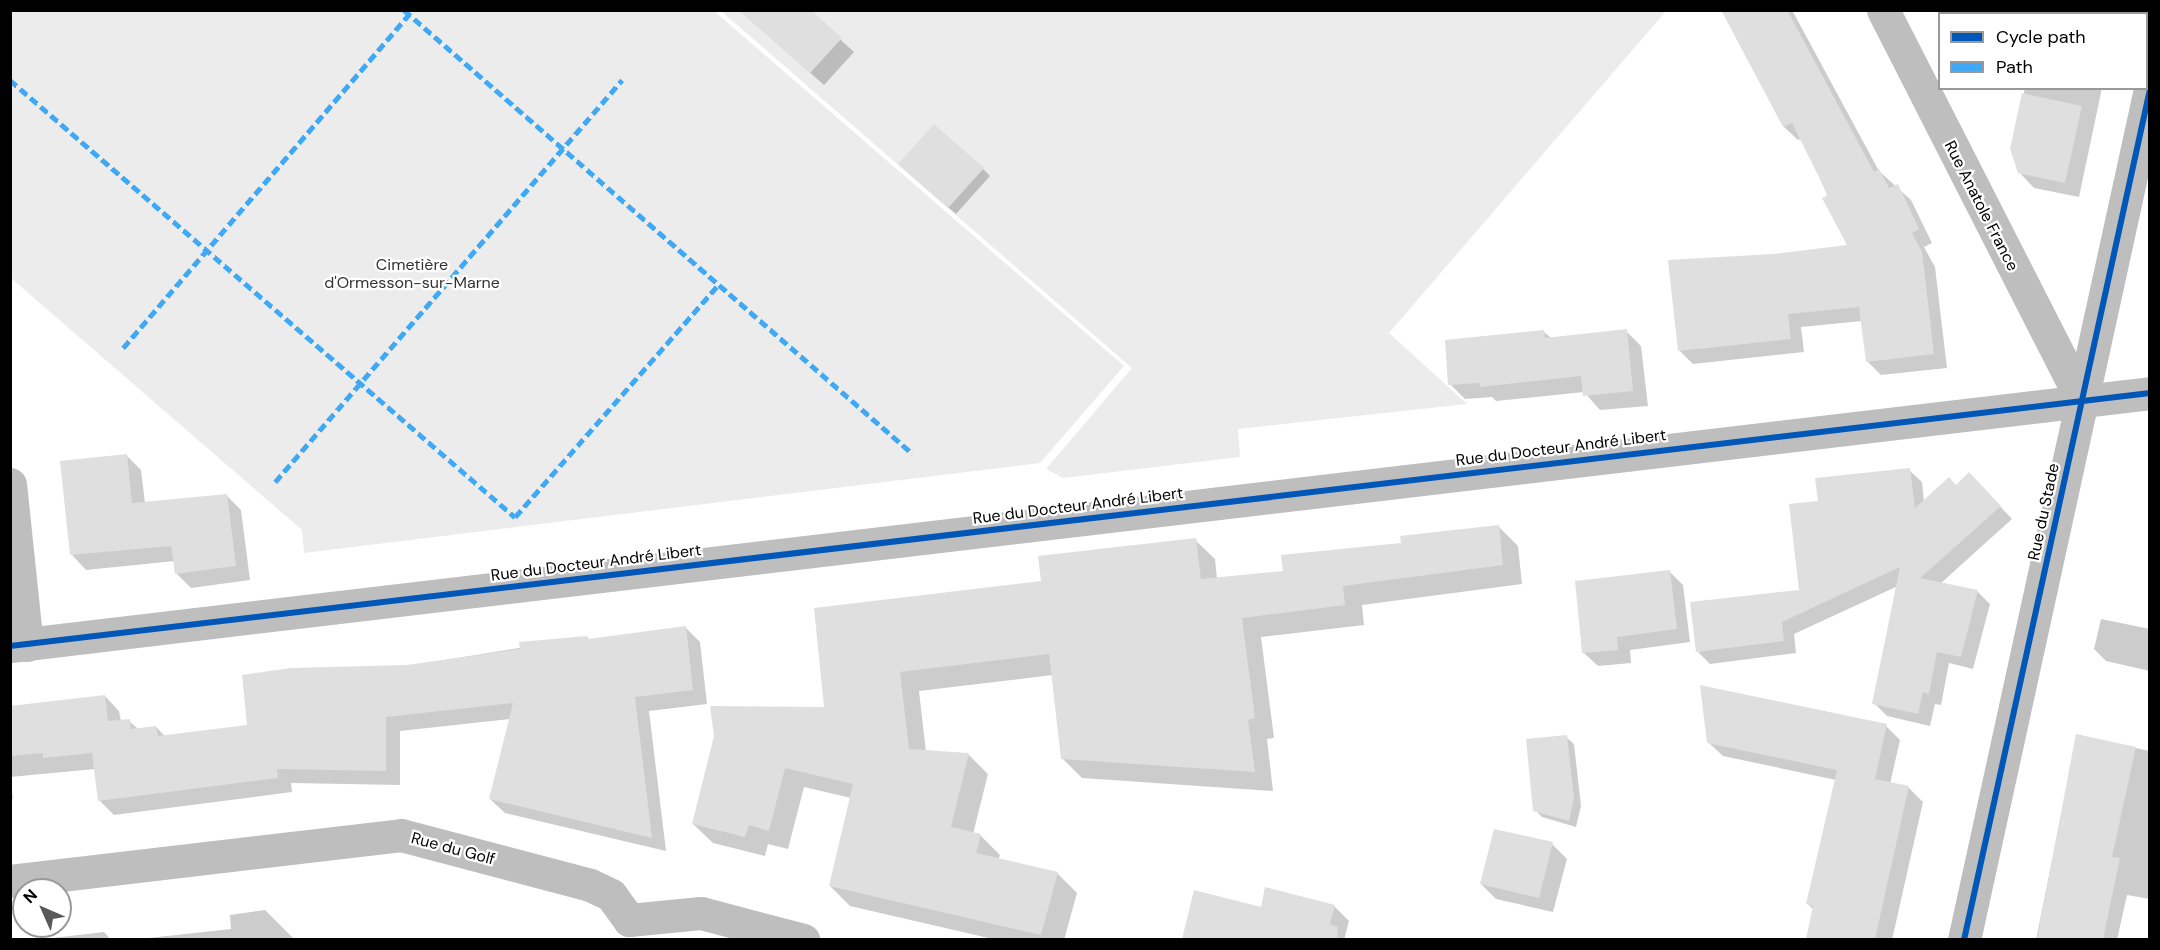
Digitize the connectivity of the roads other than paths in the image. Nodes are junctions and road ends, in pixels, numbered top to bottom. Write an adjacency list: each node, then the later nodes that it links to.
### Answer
1 (1883, 10): 4 (street, Rue Anatole France)
2 (2150, 89): 4 (street, Rue du Stade)
3 (2150, 393): 4 (street, Rue du Docteur André Libert)
4 (2082, 400): 6 (street, Rue du Docteur André Libert); 10 (street, Rue du Stade)
5 (10, 484): 6 (street)
6 (19, 645)
7 (10, 881): 8 (street, Rue du Golf)
8 (629, 930): 9 (street, Rue du Golf)
9 (803, 939)
10 (1964, 939)

